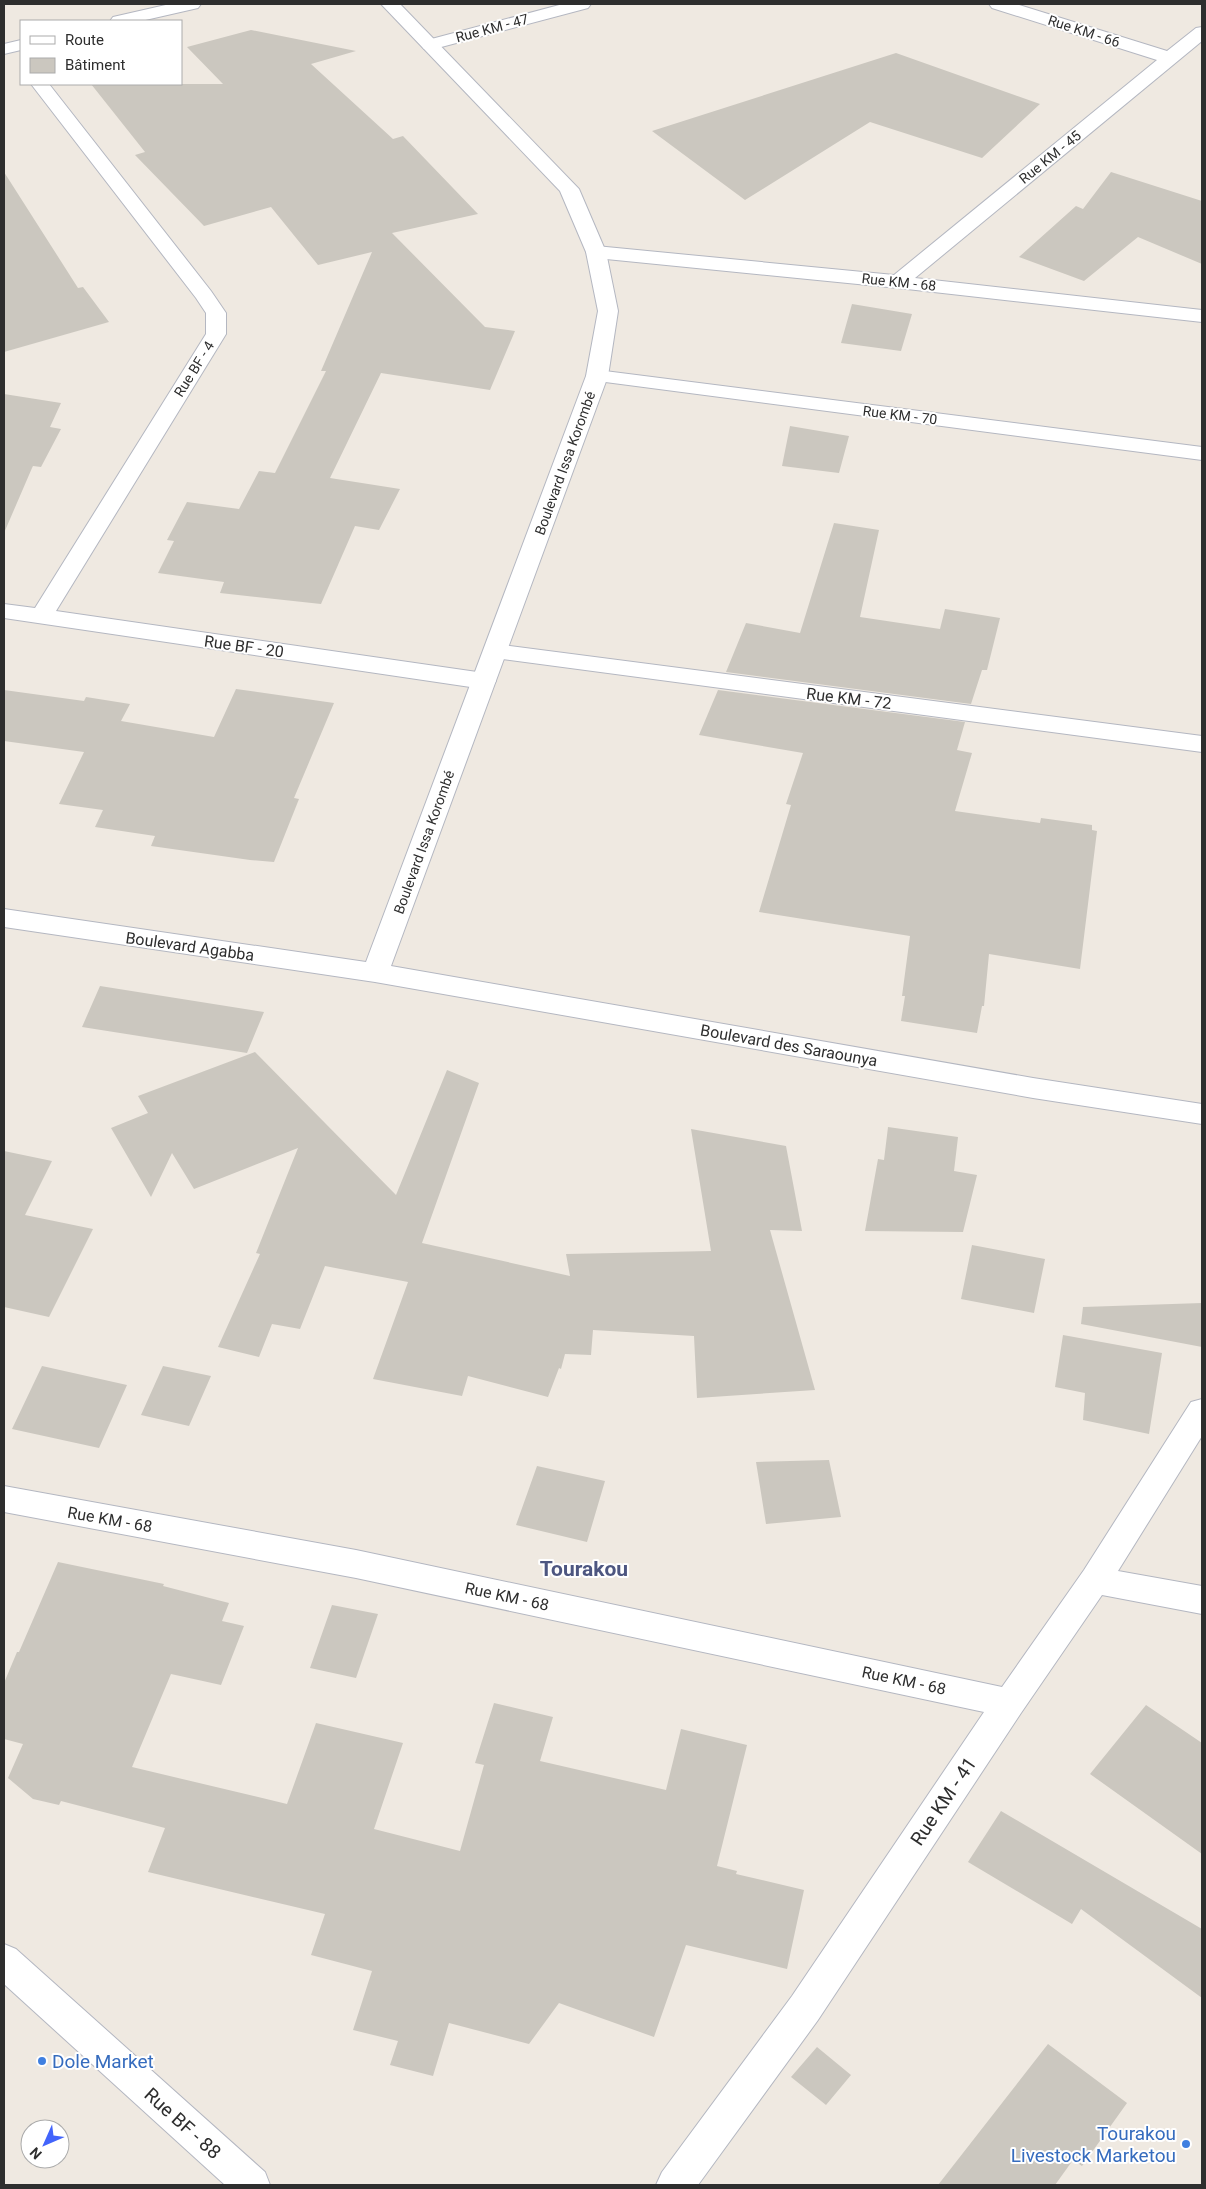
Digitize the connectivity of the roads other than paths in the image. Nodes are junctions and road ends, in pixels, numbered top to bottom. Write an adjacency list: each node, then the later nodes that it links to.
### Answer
1 (192, 4): 5 (street)
2 (390, 4): 7 (street, Boulevard Issa Korombé)
3 (582, 4): 7 (street, Rue KM - 47)
4 (998, 4): 8 (street, Rue KM - 66)
5 (123, 20)
6 (1202, 32): 8 (street, Rue KM - 45)
7 (430, 45): 10 (street, Boulevard Issa Korombé)
8 (1170, 58): 11 (street, Rue KM - 45)
9 (41, 85): 16 (street, Rue BF - 4)
10 (596, 252): 11 (street, Rue KM - 68); 13 (street, Boulevard Issa Korombé)
11 (898, 282): 12 (street, Rue KM - 68)
12 (1202, 316)
13 (597, 376): 14 (street, Rue KM - 70); 17 (street, Boulevard Issa Korombé)
14 (1202, 454)
15 (4, 612): 16 (street, Rue BF - 20)
16 (41, 617): 18 (street, Rue BF - 20)
17 (495, 652): 18 (street, Boulevard Issa Korombé); 19 (street, Rue KM - 72)
18 (484, 680): 21 (street, Boulevard Issa Korombé)
19 (1202, 744)
20 (4, 918): 21 (street, Boulevard Agabba)
21 (375, 974): 22 (street, Boulevard des Saraounya)
22 (1202, 1114)
23 (1202, 1411): 25 (street, Rue KM - 41)
24 (4, 1499): 27 (street, Rue KM - 68)
25 (1095, 1580): 26 (street); 27 (street, Rue KM - 41)
26 (1202, 1600)
27 (1009, 1703): 30 (street, Rue KM - 41)
28 (4, 1960): 29 (street, Rue BF - 88)
29 (252, 2185)
30 (675, 2185)

